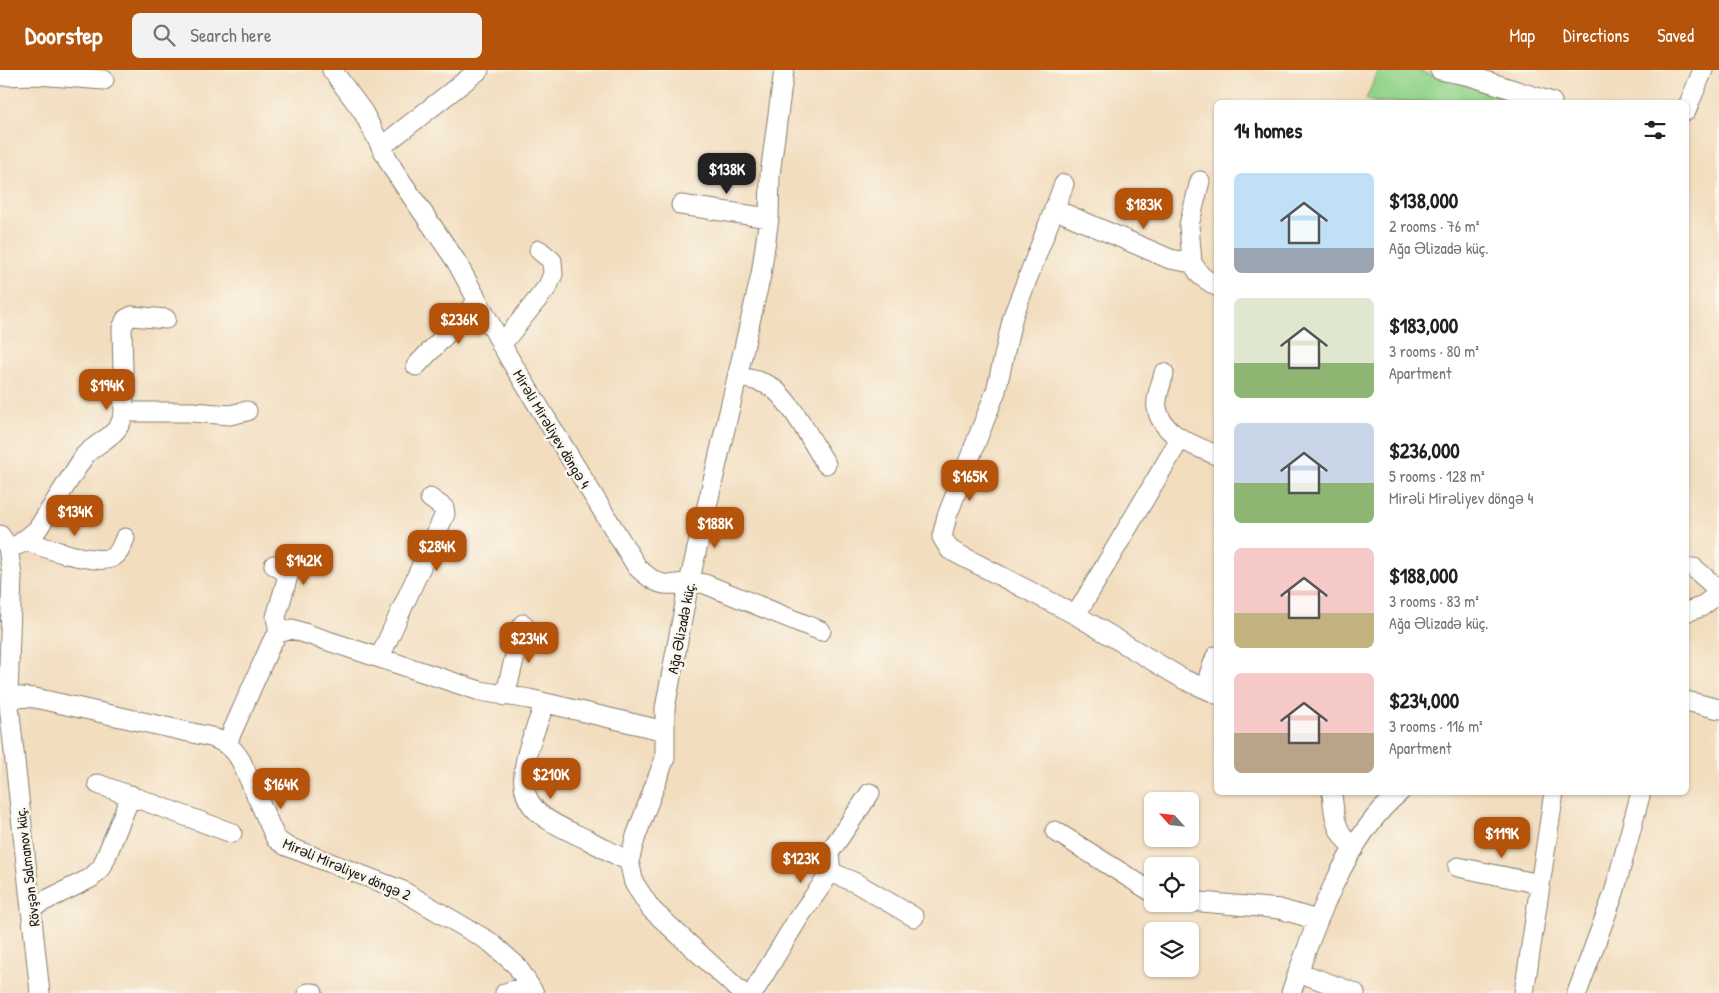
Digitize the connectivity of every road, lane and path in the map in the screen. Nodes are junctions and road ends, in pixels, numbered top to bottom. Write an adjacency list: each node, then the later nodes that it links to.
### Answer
1 (332, 70): 10 (street, Mirəli Mirəliyev döngə 4)
2 (479, 70): 10 (street)
3 (784, 70): 15 (street, Ağa Əlizadə küç.)
4 (1440, 70): 8 (street)
5 (1703, 70): 9 (street)
6 (0, 76): 7 (street)
7 (104, 80)
8 (1546, 100)
9 (1689, 104)
10 (381, 147): 19 (street, Mirəli Mirəliyev döngə 4)
11 (1200, 181): 17 (street)
12 (1064, 184): 14 (street)
13 (681, 204): 15 (street)
14 (1054, 209): 17 (street); 39 (street)
15 (769, 218): 24 (street, Ağa Əlizadə küç.)
16 (539, 250): 21 (street)
17 (1192, 263): 18 (street)
18 (1214, 285)
19 (478, 301): 21 (street, Mirəli Mirəliyev döngə 4); 22 (street)
20 (166, 319): 26 (street)
21 (502, 345): 36 (street, Mirəli Mirəliyev döngə 4)
22 (416, 366)
23 (1164, 373): 27 (street)
24 (738, 376): 29 (street); 36 (street, Ağa Əlizadə küç.)
25 (246, 411): 26 (street)
26 (124, 412): 32 (street)
27 (1180, 439): 28 (street); 39 (street)
28 (1214, 454)
29 (826, 464)
30 (430, 498): 43 (street)
31 (125, 538): 32 (street)
32 (27, 540): 33 (street)
33 (4, 541): 47 (street, Rövşən Salmanov küç.)
34 (274, 565): 42 (street)
35 (1694, 568): 37 (street)
36 (690, 583): 41 (street, Mirəli Mirəliyev döngə 4); 52 (street, Ağa Əlizadə küç.)
37 (1719, 592): 38 (street)
38 (1689, 611)
39 (1076, 615): 46 (street)
40 (523, 624): 48 (street)
41 (821, 631)
42 (279, 633): 43 (street); 53 (street)
43 (380, 657): 48 (street)
44 (1214, 662): 45 (street)
45 (1214, 689)
46 (1214, 693)
47 (8, 696): 53 (street); 54 (street, Rövşən Salmanov küç.)
48 (505, 696): 50 (street)
49 (1689, 702): 51 (street)
50 (545, 703): 52 (street); 65 (street)
51 (1719, 708)
52 (665, 731): 65 (street, Ağa Əlizadə küç.)
53 (227, 743): 75 (street, Mirəli Mirəliyev döngə 2)
54 (6, 746): 71 (street, Rövşən Salmanov küç.)
55 (98, 784): 57 (street)
56 (870, 793): 67 (street)
57 (131, 795): 63 (street); 71 (street)
58 (1332, 795): 64 (street)
59 (1397, 795): 64 (street)
60 (1554, 795): 68 (street)
61 (1640, 795): 85 (street)
62 (1055, 831): 69 (street)
63 (232, 833)
64 (1354, 848): 73 (street)
65 (629, 861): 80 (street)
66 (1458, 867): 68 (street)
67 (831, 872): 72 (street); 81 (street)
68 (1540, 884): 84 (street)
69 (1144, 887)
70 (1199, 902): 73 (street)
71 (32, 907): 76 (street, Rövşən Salmanov küç.)
72 (914, 917)
73 (1317, 920): 74 (street)
74 (1298, 972): 82 (street); 83 (street)
75 (532, 990): 79 (street)
76 (40, 993)
77 (308, 993): 78 (street)
78 (313, 993)
79 (505, 993)
80 (742, 993)
81 (753, 993)
82 (1291, 993)
83 (1355, 993)
84 (1524, 993)
85 (1577, 993)

